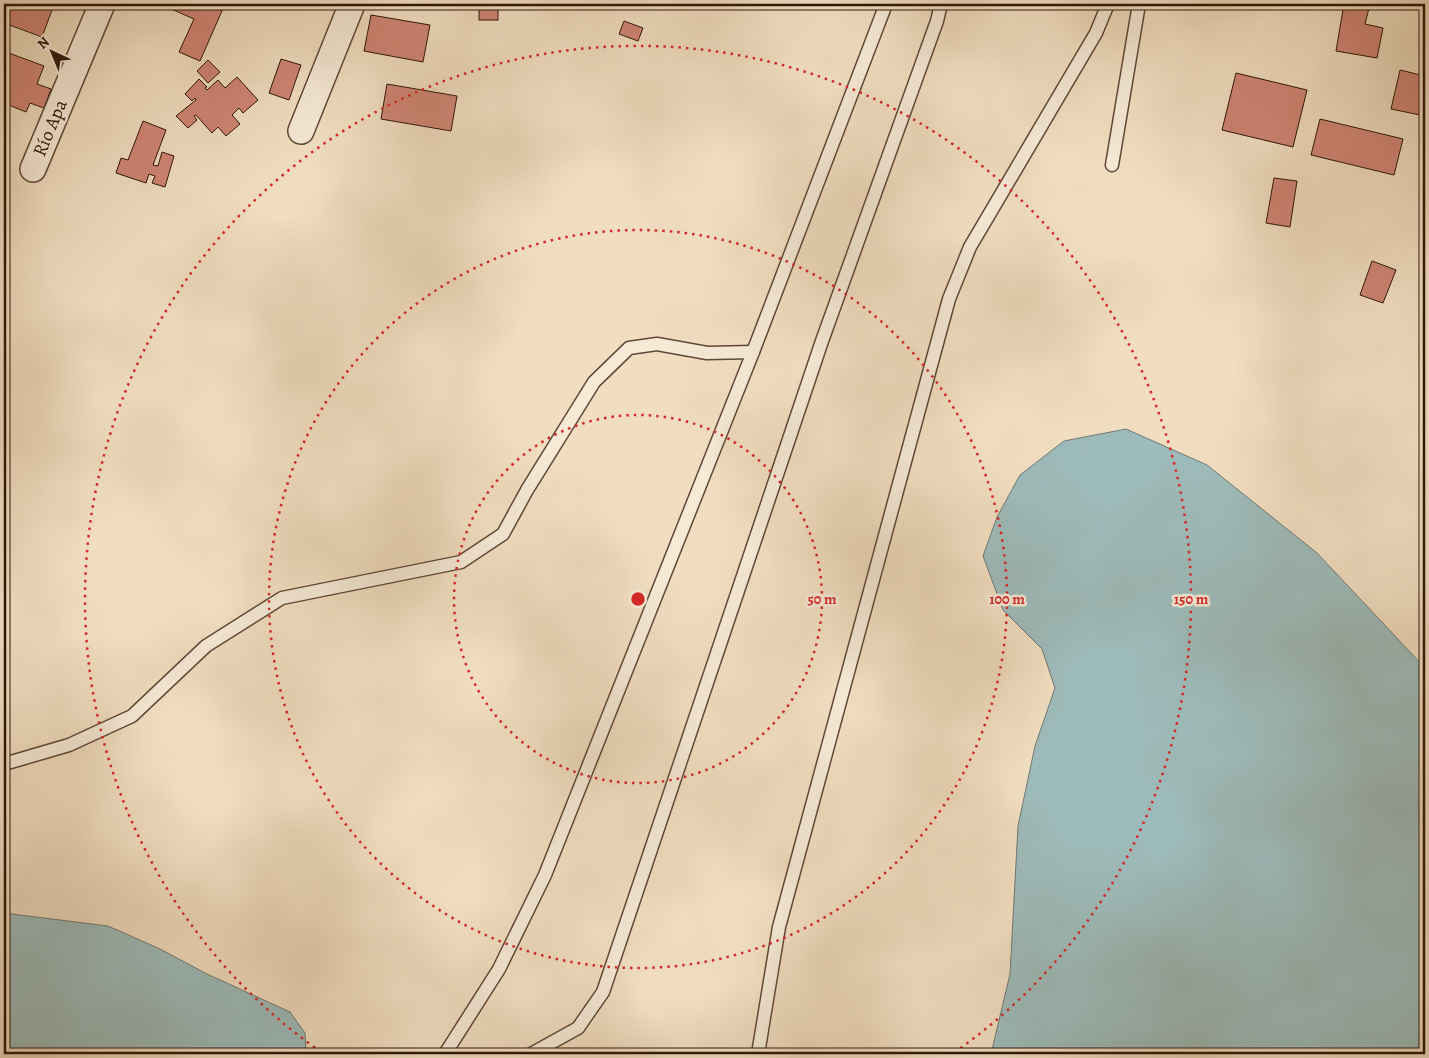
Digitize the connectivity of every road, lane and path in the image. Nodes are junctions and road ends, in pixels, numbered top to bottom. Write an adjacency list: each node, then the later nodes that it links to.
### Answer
1 (102, 4): 9 (street, Río Apa)
2 (352, 4): 7 (street)
3 (886, 4): 10 (lane)
4 (941, 4): 13 (lane)
5 (1108, 4): 14 (lane)
6 (1139, 4): 8 (lane)
7 (301, 132)
8 (1112, 165)
9 (33, 170)
10 (753, 352): 11 (lane); 12 (lane)
11 (4, 764)
12 (445, 1054)
13 (531, 1054)
14 (758, 1054)

